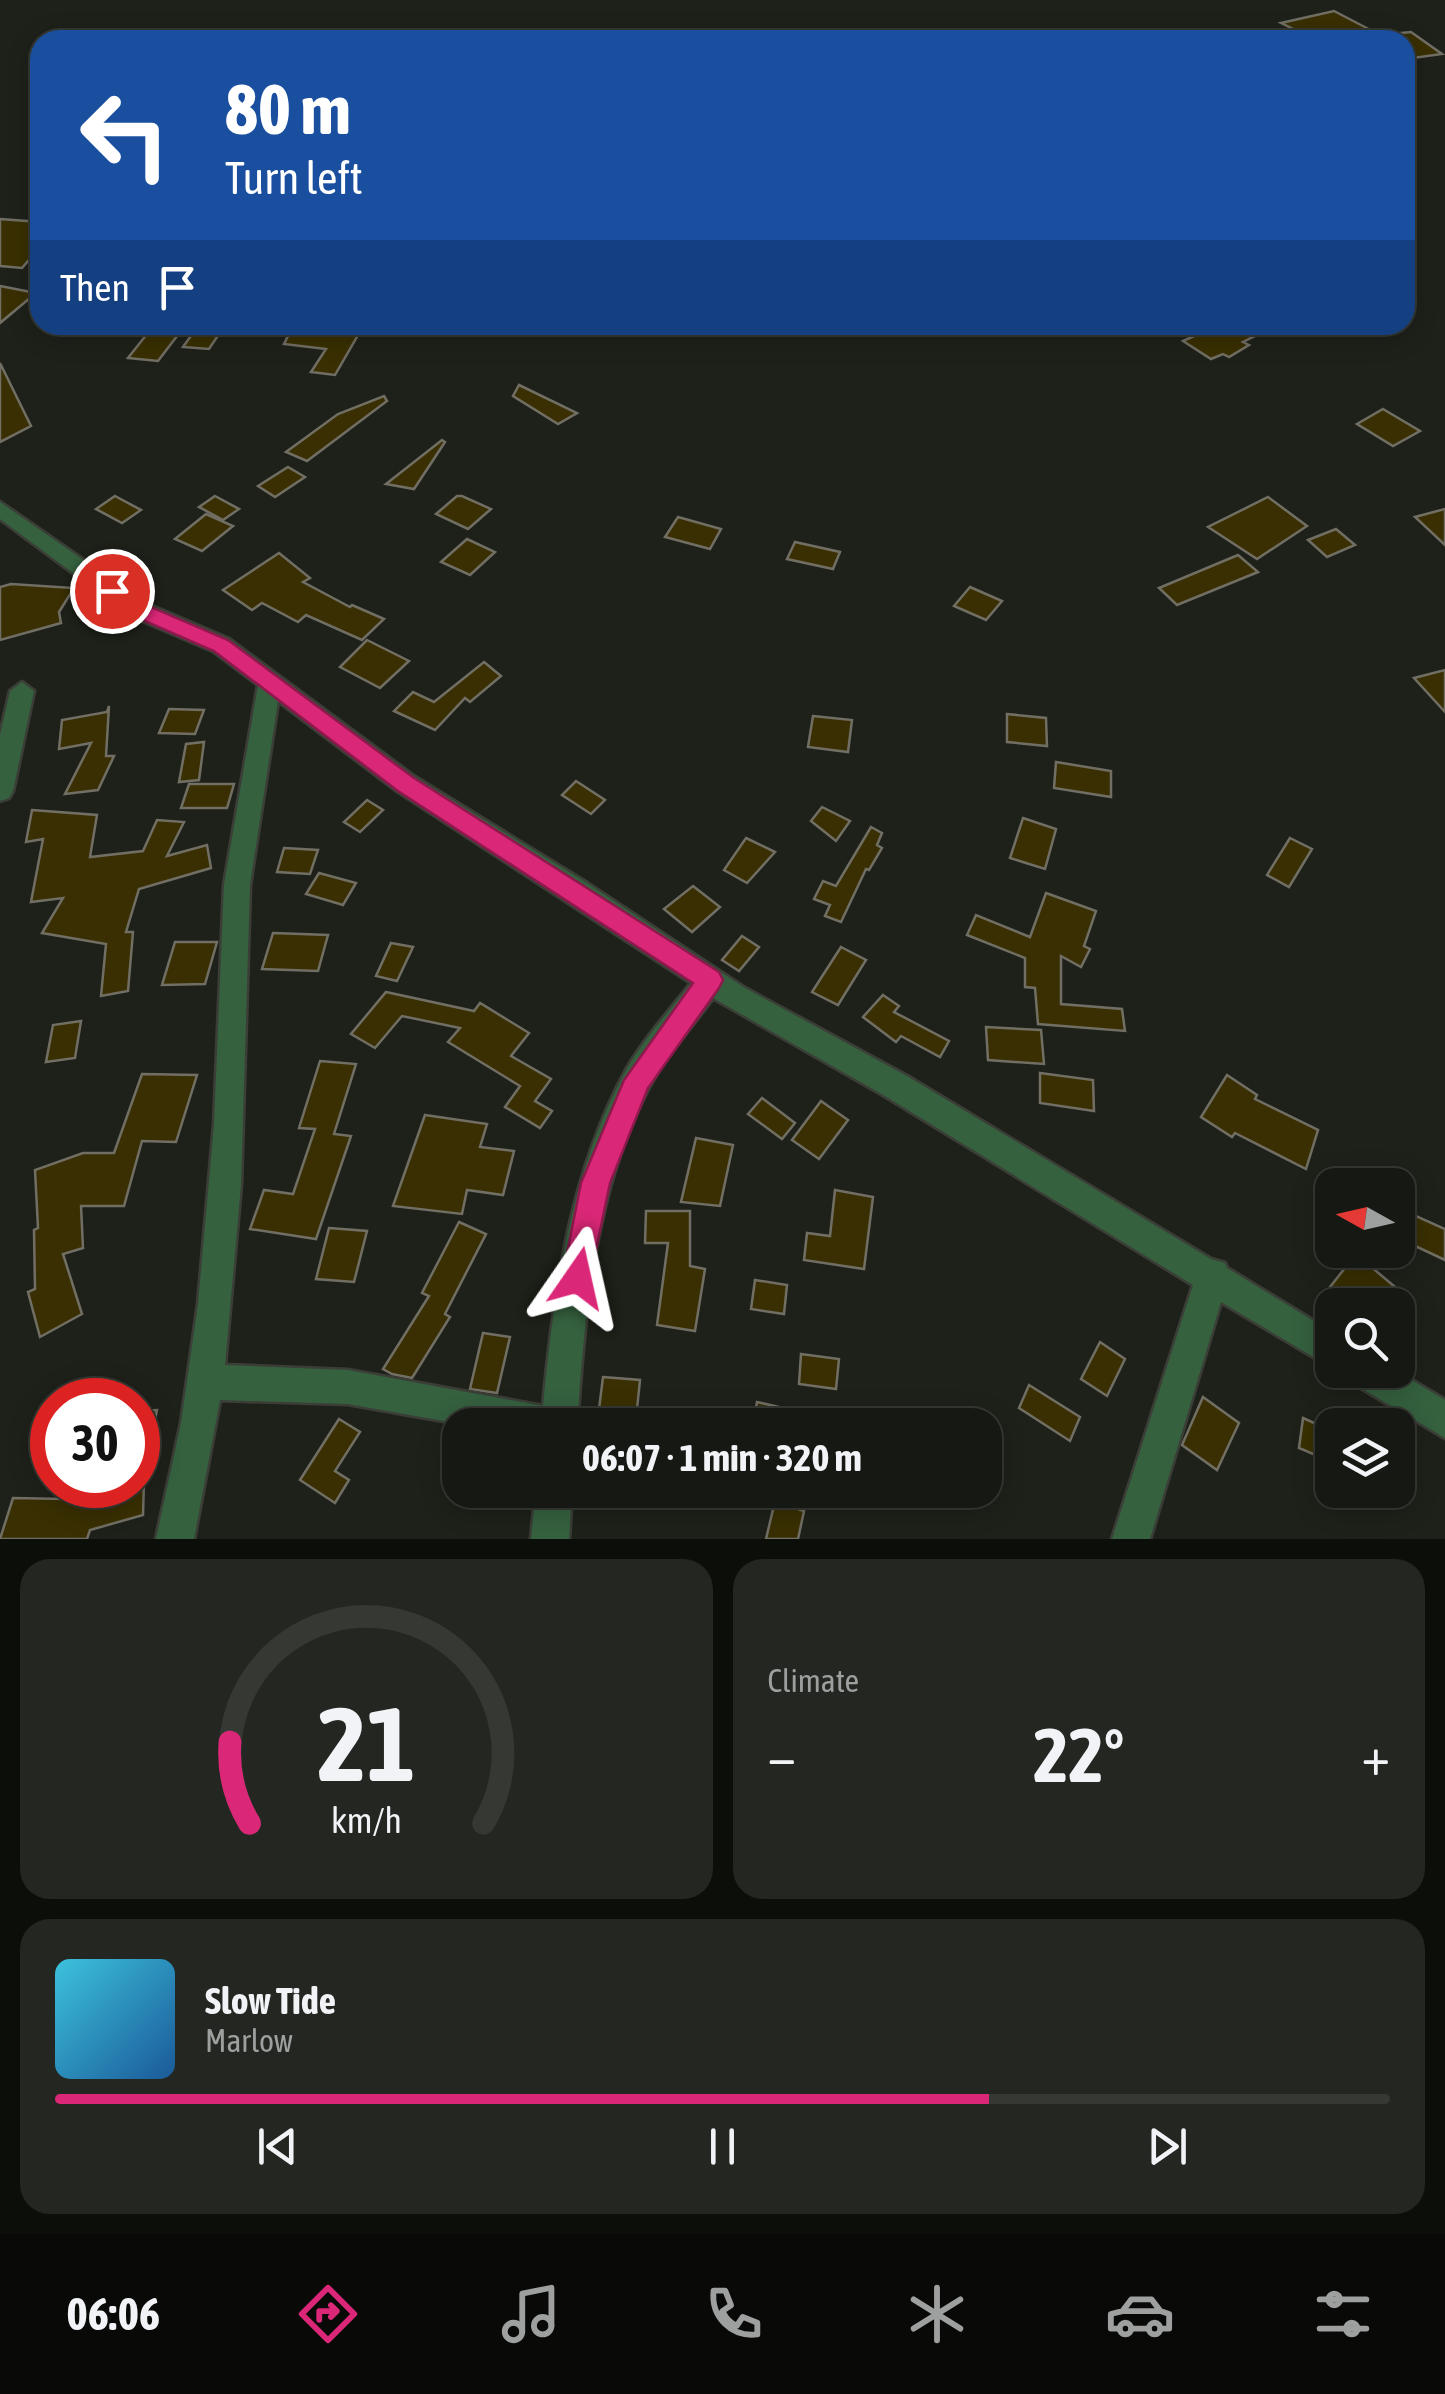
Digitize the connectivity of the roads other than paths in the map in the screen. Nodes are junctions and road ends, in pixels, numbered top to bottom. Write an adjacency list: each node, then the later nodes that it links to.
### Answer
1 (0, 509): 2 (street)
2 (270, 682): 5 (street); 8 (street)
3 (22, 691): 4 (street)
4 (0, 790)
5 (710, 980): 6 (street); 11 (street)
6 (1213, 1275): 7 (street); 16 (street)
7 (1315, 1339)
8 (203, 1382): 10 (street); 14 (street)
9 (1393, 1388): 12 (street)
10 (469, 1408)
11 (560, 1408)
12 (1445, 1420)
13 (553, 1508): 15 (street)
14 (176, 1539)
15 (550, 1539)
16 (1132, 1539)

